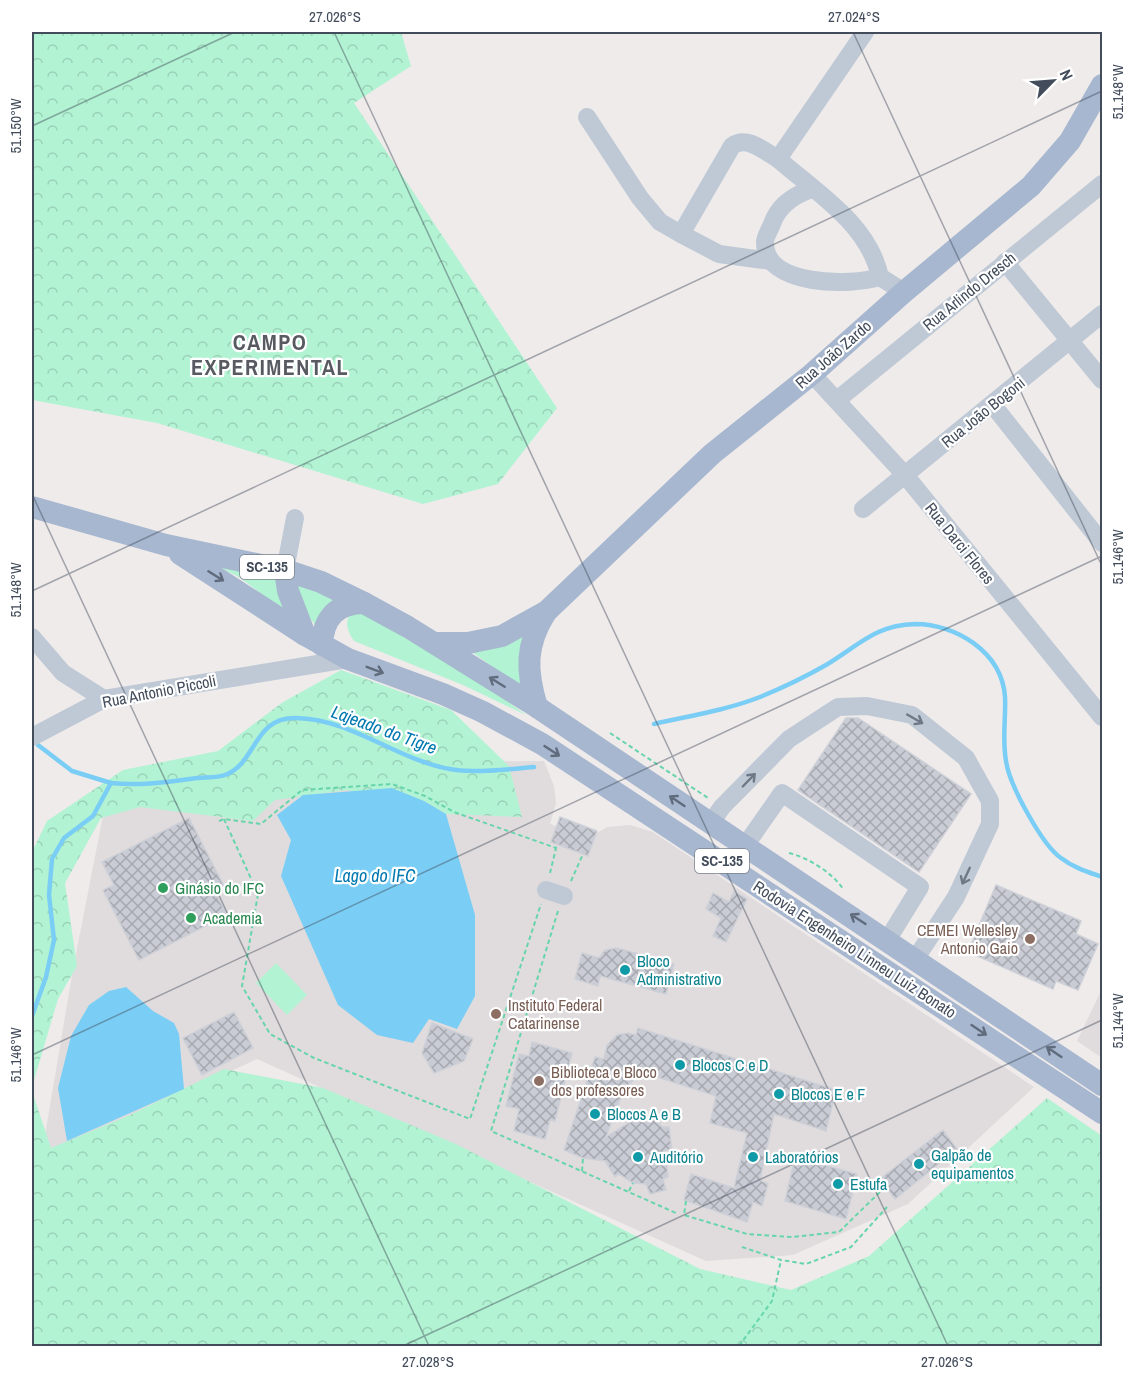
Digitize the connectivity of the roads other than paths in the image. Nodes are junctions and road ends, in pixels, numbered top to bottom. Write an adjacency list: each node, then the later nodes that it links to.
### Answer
1 (865, 32): 4 (street)
2 (1102, 85): 11 (main road, Rua João Zardo)
3 (587, 117): 7 (street)
4 (778, 159): 6 (street); 7 (street)
5 (1102, 184): 9 (street, Rua Arlindo Dresch)
6 (812, 189): 8 (street); 10 (street)
7 (681, 234): 8 (street)
8 (771, 261): 10 (street)
9 (1005, 262): 13 (street); 16 (street, Rua Arlindo Dresch)
10 (880, 277): 11 (street)
11 (903, 292): 14 (main road, Rua João Zardo)
12 (1102, 314): 13 (street, Rua João Bogoni)
13 (1071, 340): 15 (street); 17 (street, Rua João Bogoni)
14 (812, 374): 16 (street, Rua Darci Flores); 26 (main road, Rua João Zardo)
15 (1102, 380)
16 (837, 400): 18 (street, Rua Darci Flores)
17 (992, 404): 18 (street, Rua João Bogoni); 22 (street)
18 (905, 475): 20 (street, Rua João Bogoni); 34 (street, Rua Darci Flores)
19 (32, 507): 23 (main road, Rodovia Engenheiro Linneu Luiz Bonato / SC-135)
20 (863, 509)
21 (295, 518): 24 (street)
22 (1102, 543)
23 (166, 545): 24 (main road, Rodovia Engenheiro Linneu Luiz Bonato / SC-135); 28 (main road, Rodovia Engenheiro Linneu Luiz Bonato / SC-135, one-way to 28)
24 (285, 570): 25 (main road, Rodovia Engenheiro Linneu Luiz Bonato / SC-135); 28 (main road)
25 (364, 603): 28 (main road); 29 (main road, Rodovia Engenheiro Linneu Luiz Bonato / SC-135)
26 (547, 611): 29 (main road, Rua João Zardo); 33 (main road, Rua João Zardo)
27 (32, 637): 32 (street)
28 (314, 640): 30 (main road, Rodovia Engenheiro Linneu Luiz Bonato / SC-135); 31 (street)
29 (433, 643): 33 (main road, Rodovia Engenheiro Linneu Luiz Bonato / SC-135, one-way to 29)
30 (348, 659): 31 (street); 43 (main road, Rodovia Engenheiro Linneu Luiz Bonato / SC-135, one-way to 43)
31 (258, 673): 32 (street, Rua Antonio Piccoli)
32 (104, 699): 35 (street, Rua Antonio Piccoli)
33 (537, 707): 36 (main road, Rodovia Engenheiro Linneu Luiz Bonato / SC-135, one-way to 33)
34 (1102, 717)
35 (32, 736)
36 (716, 816): 37 (main road, Rodovia Engenheiro Linneu Luiz Bonato / SC-135); 41 (street, one-way to 41)
37 (745, 846): 40 (main road, Rodovia Engenheiro Linneu Luiz Bonato / SC-135, one-way to 37); 40 (street)
38 (546, 890): 39 (street)
39 (564, 895)
40 (888, 939): 41 (main road, Rodovia Engenheiro Linneu Luiz Bonato / SC-135)
41 (916, 958): 42 (main road, Rodovia Engenheiro Linneu Luiz Bonato / SC-135, one-way to 41)
42 (1102, 1085)
43 (1102, 1113)

